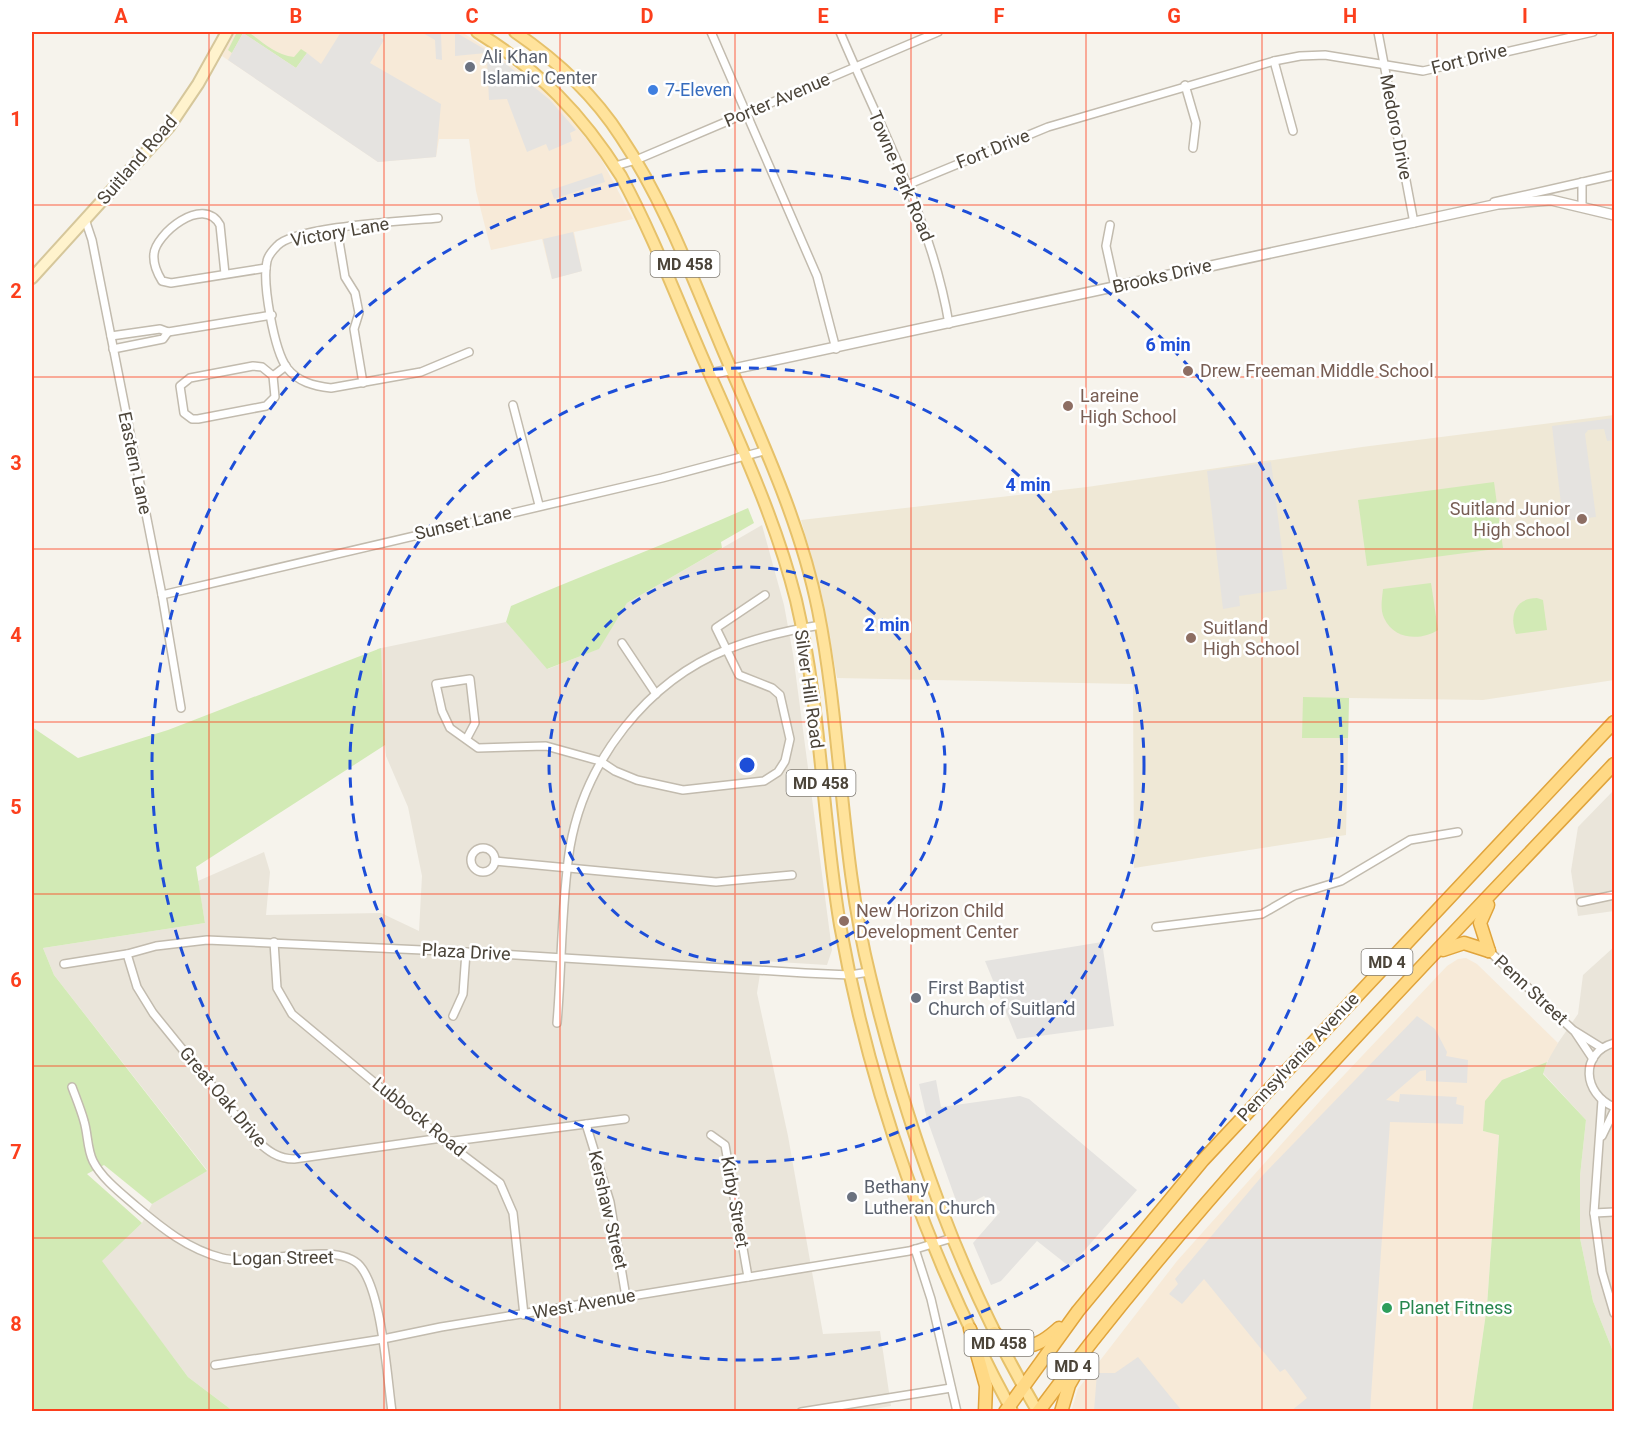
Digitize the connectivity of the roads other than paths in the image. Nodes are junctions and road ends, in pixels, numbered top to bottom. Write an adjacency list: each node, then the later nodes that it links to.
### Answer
1 (227, 32): 25 (main road, Suitland Road)
2 (477, 32): 17 (main road, Silver Hill Road / MD 458)
3 (515, 32): 16 (main road, Silver Hill Road / MD 458)
4 (711, 32): 13 (street)
5 (840, 32): 11 (street, Towne Park Road)
6 (938, 32): 11 (street, Porter Avenue)
7 (1378, 32): 10 (street, Medoro Drive)
8 (1593, 32): 10 (street, Fort Drive)
9 (1274, 61): 10 (street, Fort Drive); 12 (street, Fort Drive); 14 (street)
10 (1384, 65): 26 (street, Medoro Drive)
11 (855, 67): 13 (street, Porter Avenue); 20 (street, Towne Park Road)
12 (1185, 85): 15 (street); 20 (street, Fort Drive)
13 (747, 112): 16 (street, Porter Avenue); 38 (street)
14 (1293, 131)
15 (1193, 148)
16 (636, 160): 17 (street, Porter Avenue); 41 (main road, Silver Hill Road / MD 458)
17 (615, 166): 42 (main road, Silver Hill Road / MD 458)
18 (1614, 175): 19 (street)
19 (1582, 182): 21 (street); 22 (street)
20 (906, 185): 34 (street, Towne Park Road)
21 (1582, 206): 22 (street, Brooks Drive); 23 (street, Brooks Drive)
22 (1480, 207): 26 (street, Brooks Drive)
23 (1614, 215)
24 (438, 218): 28 (street, Victory Lane)
25 (85, 219): 31 (main road, Suitland Road); 36 (street, Eastern Lane)
26 (1414, 223): 32 (street, Brooks Drive)
27 (1110, 225): 32 (street)
28 (338, 229): 29 (street, Victory Lane); 44 (street)
29 (266, 268): 30 (street); 33 (street)
30 (225, 274): 30 (street)
31 (32, 278)
32 (1115, 287): 34 (street, Brooks Drive)
33 (272, 315): 35 (street); 40 (street)
34 (949, 324): 38 (street, Brooks Drive)
35 (168, 332): 36 (street); 37 (street)
36 (111, 336): 37 (street, Eastern Lane)
37 (113, 349): 49 (street, Eastern Lane)
38 (836, 349): 41 (street, Brooks Drive)
39 (470, 352): 44 (street)
40 (286, 366): 43 (street); 44 (street)
41 (731, 369): 42 (street, Brooks Drive); 46 (main road, Silver Hill Road / MD 458)
42 (710, 374): 47 (main road, Silver Hill Road / MD 458)
43 (273, 376): 43 (street)
44 (363, 383)
45 (513, 405): 48 (street)
46 (764, 451): 47 (street, Sunset Lane); 51 (main road, Silver Hill Road / MD 458)
47 (745, 456): 48 (street, Sunset Lane); 52 (main road, Silver Hill Road / MD 458)
48 (539, 505): 49 (street, Sunset Lane)
49 (162, 595): 56 (street, Eastern Lane)
50 (765, 595): 54 (street)
51 (821, 625): 52 (street); 76 (main road, Silver Hill Road / MD 458)
52 (801, 628): 54 (street); 77 (main road, Silver Hill Road / MD 458)
53 (622, 643): 55 (street)
54 (727, 649): 55 (street); 59 (street)
55 (656, 694): 59 (street)
56 (181, 708)
57 (1614, 722): 99 (highway, Pennsylvania Avenue / MD 4)
58 (467, 738): 58 (street); 59 (street)
59 (600, 761): 63 (street)
60 (1614, 764): 65 (highway, Pennsylvania Avenue / MD 4)
61 (1458, 832): 68 (street)
62 (495, 861): 63 (street)
63 (568, 870): 64 (street); 74 (street)
64 (792, 875)
65 (1495, 891): 70 (highway); 72 (highway, Pennsylvania Avenue / MD 4)
66 (1614, 895): 67 (street)
67 (1581, 902)
68 (1156, 927)
69 (274, 942): 71 (street, Plaza Drive); 73 (street, Plaza Drive); 91 (street, Lubbock Road)
70 (1489, 951): 72 (highway); 80 (street, Penn Street)
71 (466, 952): 74 (street, Plaza Drive); 78 (street)
72 (1436, 953): 102 (highway, Pennsylvania Avenue / MD 4)
73 (127, 954): 75 (street, Plaza Drive); 91 (street, Great Oak Drive)
74 (562, 957): 77 (street, Plaza Drive); 79 (street)
75 (64, 964)
76 (869, 972): 77 (street, Plaza Drive); 94 (main road, Silver Hill Road / MD 458)
77 (850, 975): 95 (main road, Silver Hill Road / MD 458)
78 (453, 1016)
79 (557, 1023)
80 (1573, 1030): 82 (street, Penn Street); 83 (street, Penn Street)
81 (1614, 1043): 82 (street)
82 (1602, 1048): 83 (street)
83 (1593, 1059): 85 (street)
84 (72, 1087): 105 (street, Logan Street)
85 (1602, 1100): 86 (street); 90 (street)
86 (1614, 1109): 90 (street)
87 (625, 1119): 88 (street, Great Oak Drive)
88 (586, 1124): 91 (street, Great Oak Drive); 98 (street, Kershaw Street)
89 (711, 1135): 97 (street, Kirby Street)
90 (1601, 1138): 93 (street)
91 (444, 1140): 101 (street, Lubbock Road)
92 (1614, 1212): 93 (street)
93 (1594, 1213): 100 (street)
94 (952, 1238): 95 (street, West Avenue); 104 (main road, Silver Hill Road / MD 458)
95 (934, 1244): 96 (street, West Avenue); 103 (main road, Silver Hill Road / MD 458)
96 (915, 1249): 97 (street, West Avenue); 108 (street)
97 (748, 1276): 98 (street, West Avenue)
98 (626, 1297): 101 (street, West Avenue)
99 (1078, 1311): 104 (highway); 107 (highway, Pennsylvania Avenue / MD 4)
100 (1614, 1313)
101 (524, 1315): 105 (street, West Avenue)
102 (1107, 1321): 114 (highway, Pennsylvania Avenue / MD 4); 115 (highway)
103 (970, 1329): 109 (main road, Silver Hill Road / MD 458); 113 (highway)
104 (994, 1333): 107 (main road, Silver Hill Road / MD 458)
105 (383, 1339): 106 (street, West Avenue); 110 (street, Logan Street)
106 (214, 1365)
107 (1023, 1386): 109 (highway, Pennsylvania Avenue / MD 4); 114 (main road, Silver Hill Road / MD 458)
108 (951, 1388): 111 (street); 112 (street)
109 (1009, 1410)
110 (392, 1412)
111 (801, 1412)
112 (957, 1412)
113 (985, 1412)
114 (1038, 1412)
115 (1061, 1412)

